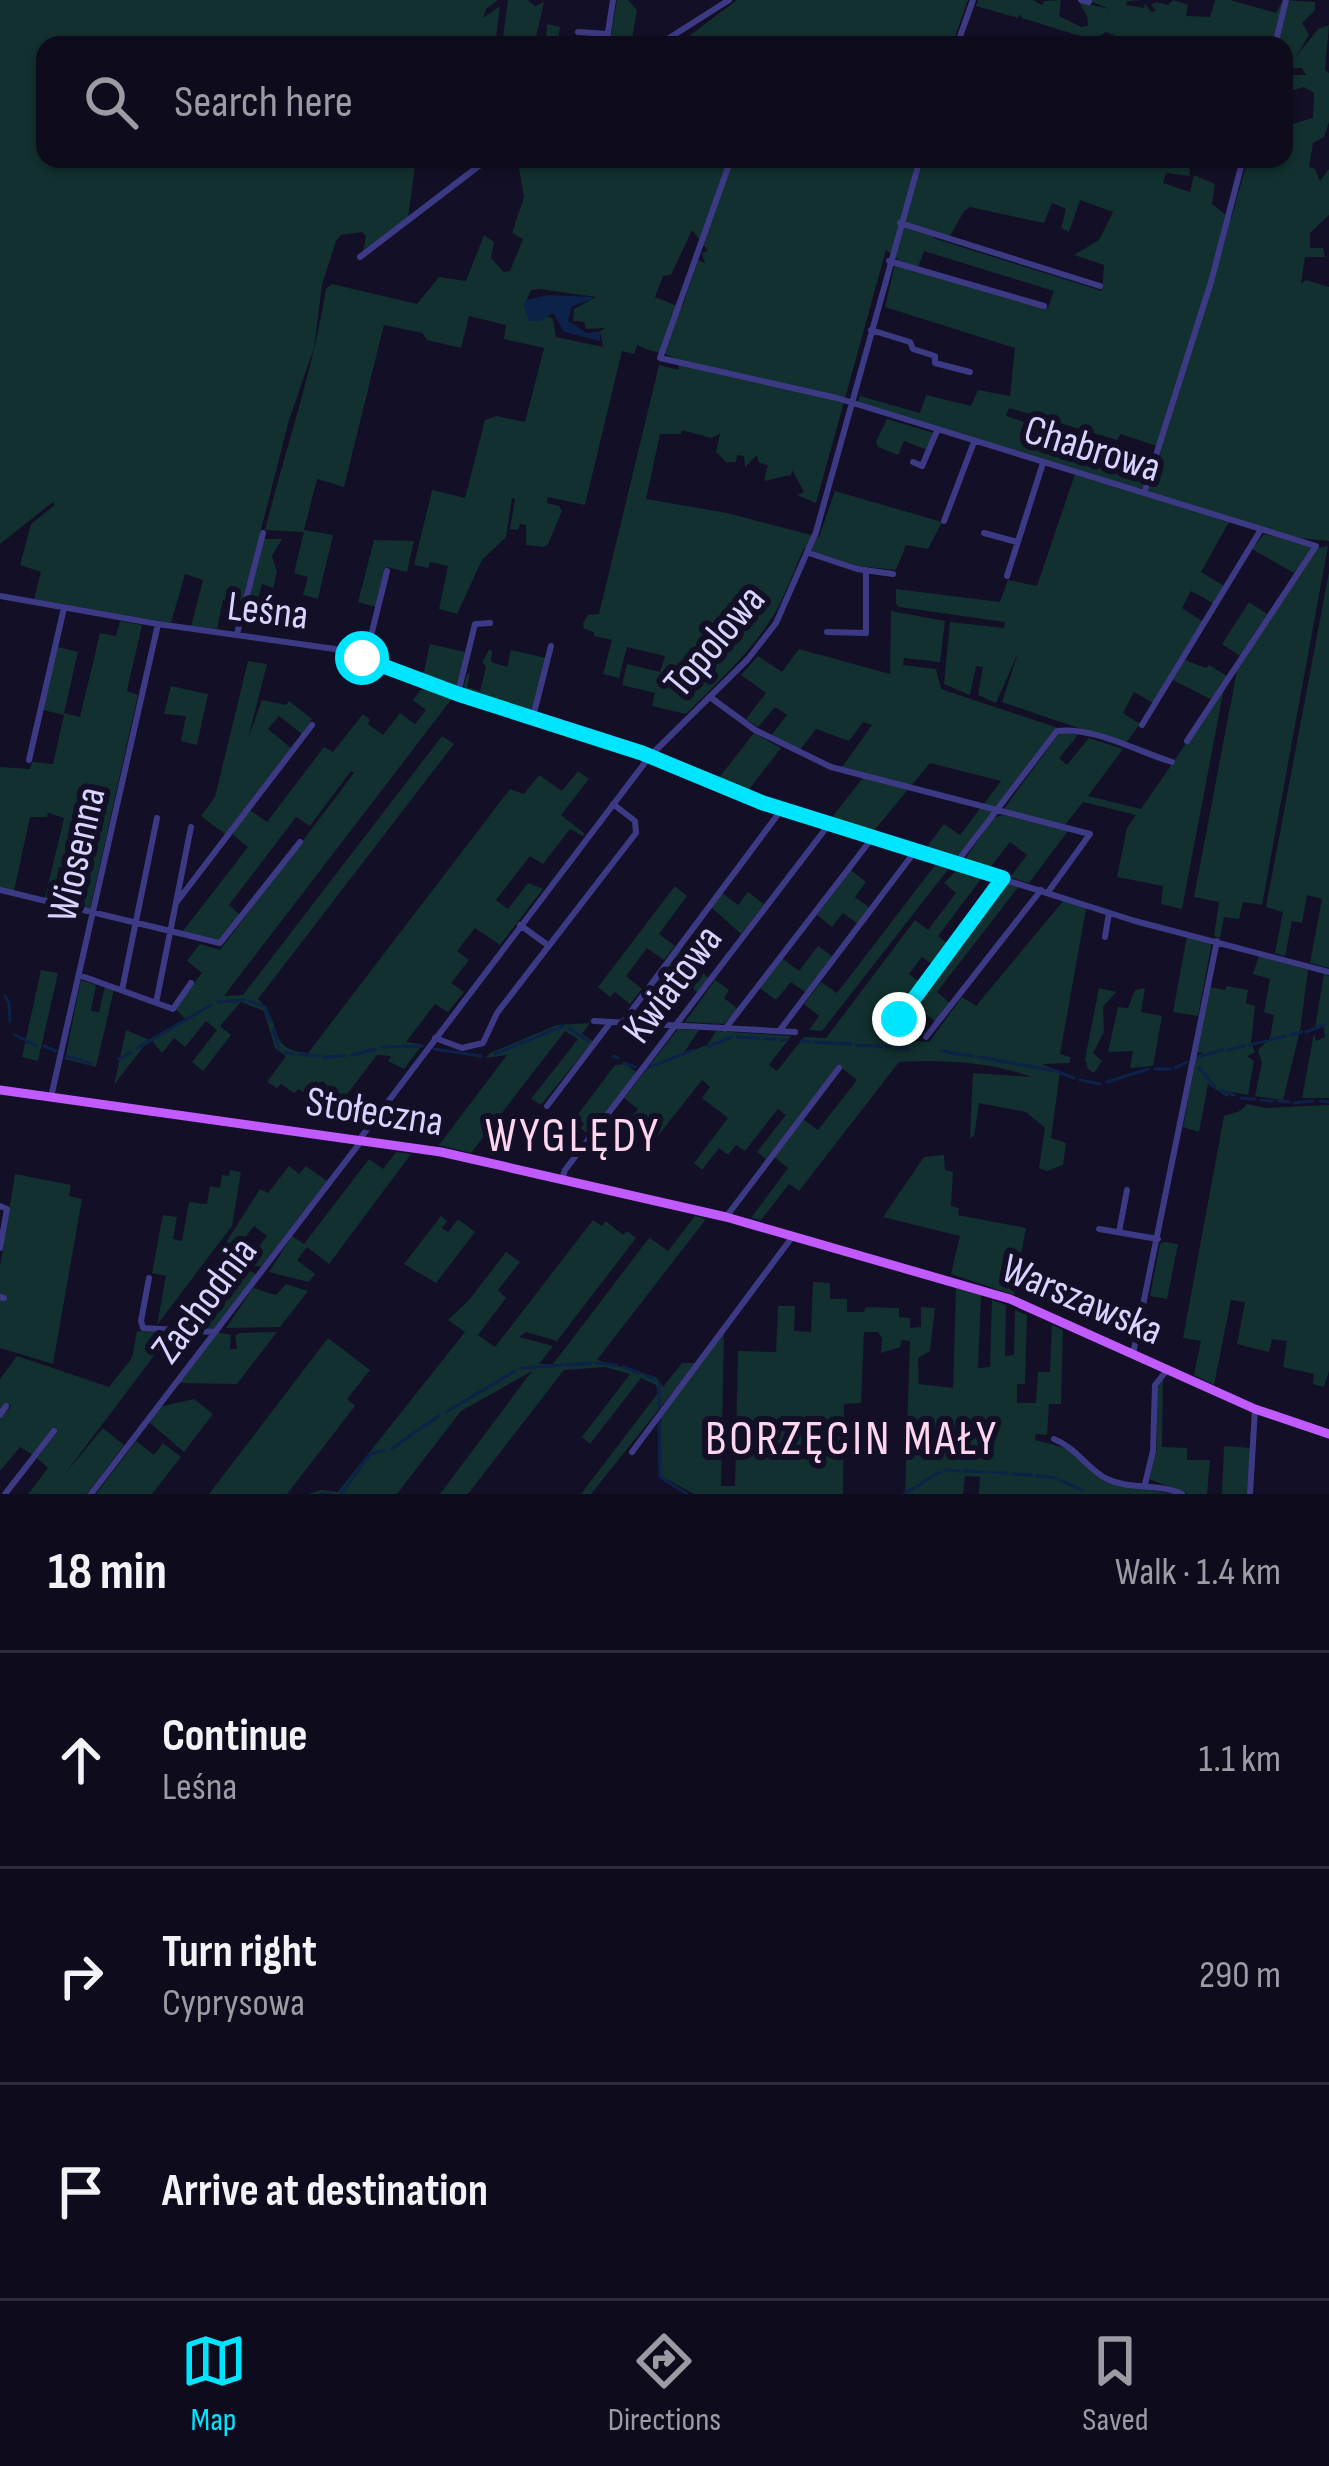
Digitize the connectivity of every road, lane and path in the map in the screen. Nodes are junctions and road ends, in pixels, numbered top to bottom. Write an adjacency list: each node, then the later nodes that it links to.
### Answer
1 (613, 0): 6 (street)
2 (729, 0): 7 (street)
3 (973, 0): 8 (street)
4 (1286, 0): 9 (street)
5 (578, 32): 6 (street)
6 (608, 34)
7 (672, 36)
8 (961, 36)
9 (1278, 36)
10 (476, 168): 15 (street)
11 (728, 168): 21 (street, Chabrowa)
12 (917, 168): 14 (street, Topolowa)
13 (1241, 168): 26 (street)
14 (900, 223): 16 (street, Topolowa); 17 (street)
15 (360, 257)
16 (889, 261): 18 (street); 19 (street, Topolowa)
17 (1100, 286)
18 (1044, 306)
19 (871, 330): 20 (street); 21 (street, Topolowa)
20 (970, 372)
21 (852, 405): 22 (street, Chabrowa); 32 (street, Topolowa)
22 (937, 431): 23 (street, Chabrowa); 24 (street)
23 (974, 442): 25 (street, Chabrowa); 27 (street)
24 (913, 463)
25 (1043, 463): 26 (street, Chabrowa); 31 (street)
26 (1144, 493): 28 (street, Chabrowa)
27 (944, 520)
28 (1260, 531): 49 (street); 50 (street, Chabrowa)
29 (263, 533): 42 (street)
30 (984, 533): 31 (street)
31 (1017, 542): 36 (street)
32 (809, 553): 33 (street); 46 (street, Topolowa)
33 (866, 570): 35 (street); 41 (street)
34 (387, 572): 44 (street)
35 (893, 574)
36 (1007, 576)
37 (0, 596): 38 (street, Leśna)
38 (64, 608): 40 (street, Leśna); 52 (street)
39 (490, 622): 45 (street)
40 (158, 624): 42 (street, Leśna); 69 (street, Wiosenna)
41 (827, 632)
42 (237, 635): 44 (street, Leśna)
43 (551, 646): 47 (street)
44 (365, 660): 45 (street, Leśna)
45 (458, 694): 47 (street, Leśna)
46 (710, 697): 51 (street, Topolowa); 56 (street)
47 (533, 717): 51 (street, Leśna)
48 (312, 725): 67 (street)
49 (1142, 725)
50 (1187, 741)
51 (650, 756): 54 (street, Topolowa); 55 (street, Leśna)
52 (29, 760)
53 (1172, 762): 56 (street)
54 (613, 804): 71 (street, Topolowa); 75 (street)
55 (782, 808): 58 (street, Leśna); 84 (street)
56 (997, 810): 63 (street); 66 (street)
57 (158, 818): 70 (street)
58 (830, 824): 60 (street, Leśna); 85 (street, Kwiatowa)
59 (191, 827): 67 (street)
60 (873, 837): 62 (street, Leśna); 86 (street)
61 (300, 842): 72 (street)
62 (916, 850): 63 (street, Leśna); 87 (street)
63 (956, 863): 64 (street, Leśna)
64 (1003, 878): 66 (street, Leśna); 81 (street)
65 (0, 890): 69 (street)
66 (1044, 891): 68 (street, Leśna); 89 (street)
67 (176, 903): 72 (street)
68 (1109, 914): 73 (street); 74 (street, Leśna)
69 (92, 915): 70 (street); 77 (street, Wiosenna)
70 (134, 924): 72 (street); 79 (street)
71 (520, 925): 75 (street); 90 (street, Topolowa)
72 (170, 932): 80 (street)
73 (1105, 937)
74 (1216, 941): 76 (street, Leśna); 103 (street)
75 (549, 946): 90 (street)
76 (1329, 972)
77 (79, 975): 79 (street); 93 (street, Wiosenna)
78 (191, 983): 80 (street)
79 (122, 990): 80 (street)
80 (156, 1003)
81 (899, 1019)
82 (594, 1021): 83 (street)
83 (613, 1022): 84 (street); 94 (street)
84 (623, 1022): 85 (street)
85 (676, 1024): 86 (street); 96 (street, Kwiatowa)
86 (725, 1029): 87 (street)
87 (780, 1030): 88 (street)
88 (796, 1032)
89 (926, 1037)
90 (435, 1038): 95 (street, Topolowa)
91 (839, 1068): 99 (street)
92 (0, 1090): 93 (main road, Stołeczna)
93 (51, 1097): 95 (main road, Stołeczna)
94 (547, 1106)
95 (360, 1140): 96 (main road, Stołeczna); 107 (street, Zachodnia)
96 (562, 1179): 99 (main road, Stołeczna)
97 (1127, 1190): 101 (street)
98 (3, 1206): 105 (street)
99 (726, 1217): 102 (main road, Stołeczna)
100 (1100, 1229): 101 (street)
101 (1119, 1232): 103 (street)
102 (793, 1236): 104 (main road, Stołeczna); 118 (street)
103 (1158, 1238): 108 (street)
104 (806, 1240): 108 (main road, Warszawska)
105 (0, 1248)
106 (149, 1278): 107 (street)
107 (215, 1332): 121 (street, Zachodnia)
108 (1133, 1354): 109 (main road, Warszawska)
109 (1151, 1362): 110 (main road, Warszawska); 111 (street)
110 (1167, 1370): 111 (street); 113 (main road, Warszawska)
111 (1158, 1379): 119 (street)
112 (7, 1406): 114 (street)
113 (1255, 1409): 116 (main road, Warszawska); 123 (street)
114 (0, 1414)
115 (54, 1431): 120 (street)
116 (1329, 1435)
117 (1054, 1439): 119 (street)
118 (632, 1452)
119 (1145, 1484): 122 (street)
120 (5, 1494)
121 (91, 1494)
122 (1182, 1494)
123 (1250, 1494)

